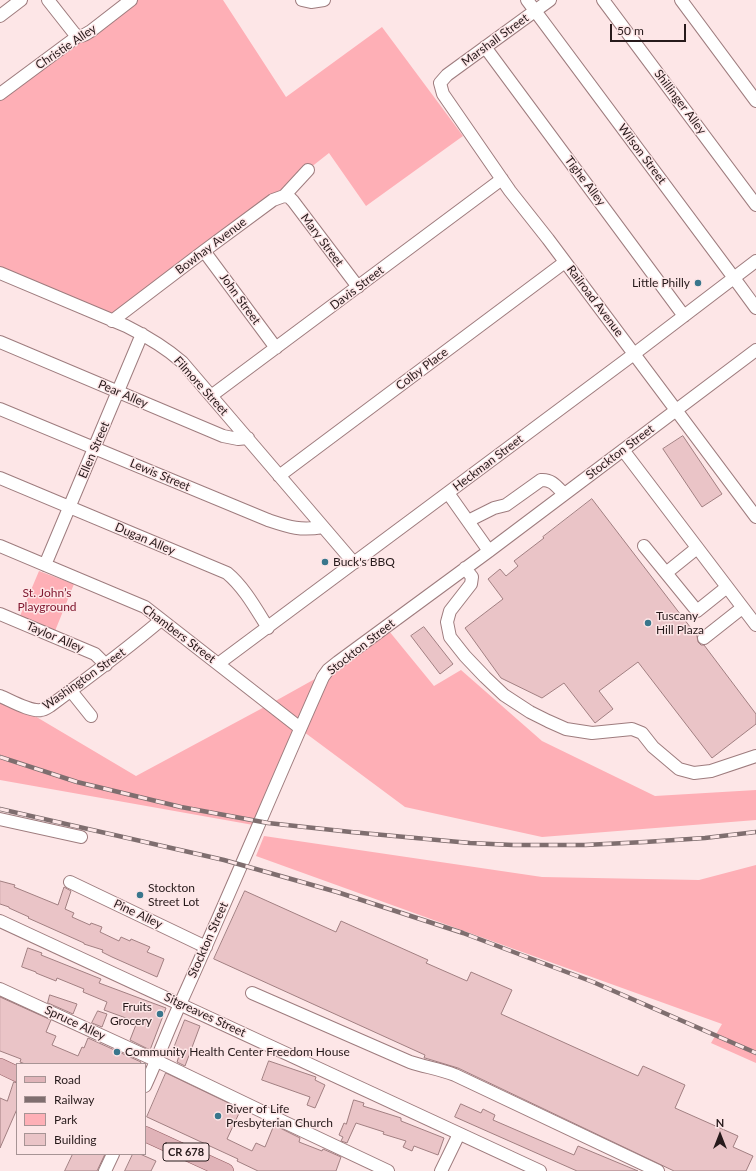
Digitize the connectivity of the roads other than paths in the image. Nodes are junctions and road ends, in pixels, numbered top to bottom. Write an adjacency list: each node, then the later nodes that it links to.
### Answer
1 (21, 0): 11 (street)
2 (48, 0): 12 (street)
3 (132, 0): 12 (street, Christie Alley)
4 (302, 0): 5 (street)
5 (324, 0)
6 (527, 0): 10 (street, Wilson Street)
7 (550, 0): 10 (street, Marshall Street)
8 (603, 0): 20 (street, Shillinger Alley)
9 (681, 0): 16 (street)
10 (535, 11): 13 (street, Marshall Street); 25 (street, Wilson Street)
11 (0, 16)
12 (78, 36): 15 (street, Christie Alley)
13 (485, 47): 14 (street, Marshall Street); 28 (street, Tighe Alley)
14 (441, 82): 18 (street, Railroad Avenue)
15 (0, 94)
16 (756, 101)
17 (308, 170): 19 (street, Bowhay Avenue)
18 (502, 179): 23 (street, Railroad Avenue); 26 (street, Davis Street)
19 (284, 196): 21 (street, Bowhay Avenue); 26 (street, Mary Street)
20 (756, 205)
21 (204, 251): 29 (street, Bowhay Avenue); 32 (street, John Street)
22 (756, 261): 25 (street, Heckman Street)
23 (565, 262): 34 (street, Railroad Avenue); 42 (street, Colby Place)
24 (0, 273): 29 (street, Filmore Street)
25 (734, 278): 27 (street, Wilson Street); 28 (street, Heckman Street)
26 (358, 287): 32 (street, Davis Street)
27 (756, 308)
28 (684, 316): 34 (street, Heckman Street)
29 (112, 321): 30 (street, Filmore Street)
30 (142, 334): 35 (street, Ellen Street); 36 (street, Filmore Street)
31 (0, 342): 35 (street, Pear Alley)
32 (276, 348): 36 (street, Davis Street)
33 (756, 350): 38 (street, Stockton Street)
34 (634, 354): 38 (street, Railroad Avenue); 44 (street, Heckman Street)
35 (118, 392): 39 (street, Pear Alley); 40 (street, Ellen Street)
36 (211, 396): 39 (street, Filmore Street)
37 (0, 409): 40 (street, Lewis Street)
38 (676, 411): 41 (street, Stockton Street); 47 (street, Railroad Avenue)
39 (248, 438): 42 (street, Filmore Street)
40 (95, 448): 46 (street, Ellen Street); 49 (street, Lewis Street)
41 (623, 450): 45 (street, Stockton Street); 52 (street)
42 (279, 476): 49 (street, Filmore Street)
43 (0, 478): 46 (street, Dugan Alley)
44 (448, 493): 48 (street); 54 (street, Heckman Street)
45 (564, 494): 48 (street); 53 (street, Stockton Street)
46 (69, 506): 55 (street, Ellen Street); 63 (street, Dugan Alley)
47 (756, 517)
48 (468, 521): 53 (street)
49 (323, 527): 54 (street, Filmore Street)
50 (0, 546): 55 (street, Chambers Street)
51 (644, 546): 57 (street)
52 (697, 548): 57 (street); 58 (street)
53 (489, 551): 56 (street, Stockton Street)
54 (354, 563): 63 (street, Heckman Street)
55 (45, 565): 61 (street, Chambers Street)
56 (465, 568): 70 (street, Stockton Street); 71 (street)
57 (666, 573): 58 (street)
58 (727, 587): 59 (street)
59 (742, 608): 62 (street); 64 (street)
60 (0, 614): 66 (street, Taylor Alley)
61 (161, 620): 65 (street, Chambers Street); 66 (street, Washington Street)
62 (756, 625)
63 (268, 628): 65 (street, Heckman Street)
64 (704, 638)
65 (218, 664): 70 (street, Chambers Street)
66 (106, 665): 67 (street, Washington Street)
67 (70, 691): 68 (street, Washington Street); 69 (street)
68 (0, 696)
69 (91, 716)
70 (300, 728): 76 (street, Stockton Street)
71 (756, 756)
72 (0, 819): 73 (street)
73 (81, 837)
74 (70, 882): 76 (street, Pine Alley)
75 (0, 921): 79 (street, Sitgreaves Street)
76 (206, 946): 79 (street, Stockton Street)
77 (0, 989): 80 (street, Spruce Alley)
78 (252, 993): 92 (street)
79 (180, 1004): 80 (street, Stockton Street); 85 (street, Sitgreaves Street)
80 (157, 1061): 83 (street, Stockton Street); 89 (street, Spruce Alley)
81 (0, 1066): 82 (main road)
82 (16, 1074)
83 (146, 1084)
84 (146, 1134): 88 (main road, CR 678)
85 (459, 1134): 90 (street); 91 (street, Sitgreaves Street)
86 (113, 1155): 87 (street)
87 (105, 1171)
88 (226, 1171)
89 (388, 1171)
90 (441, 1171)
91 (540, 1171)
92 (658, 1171)

